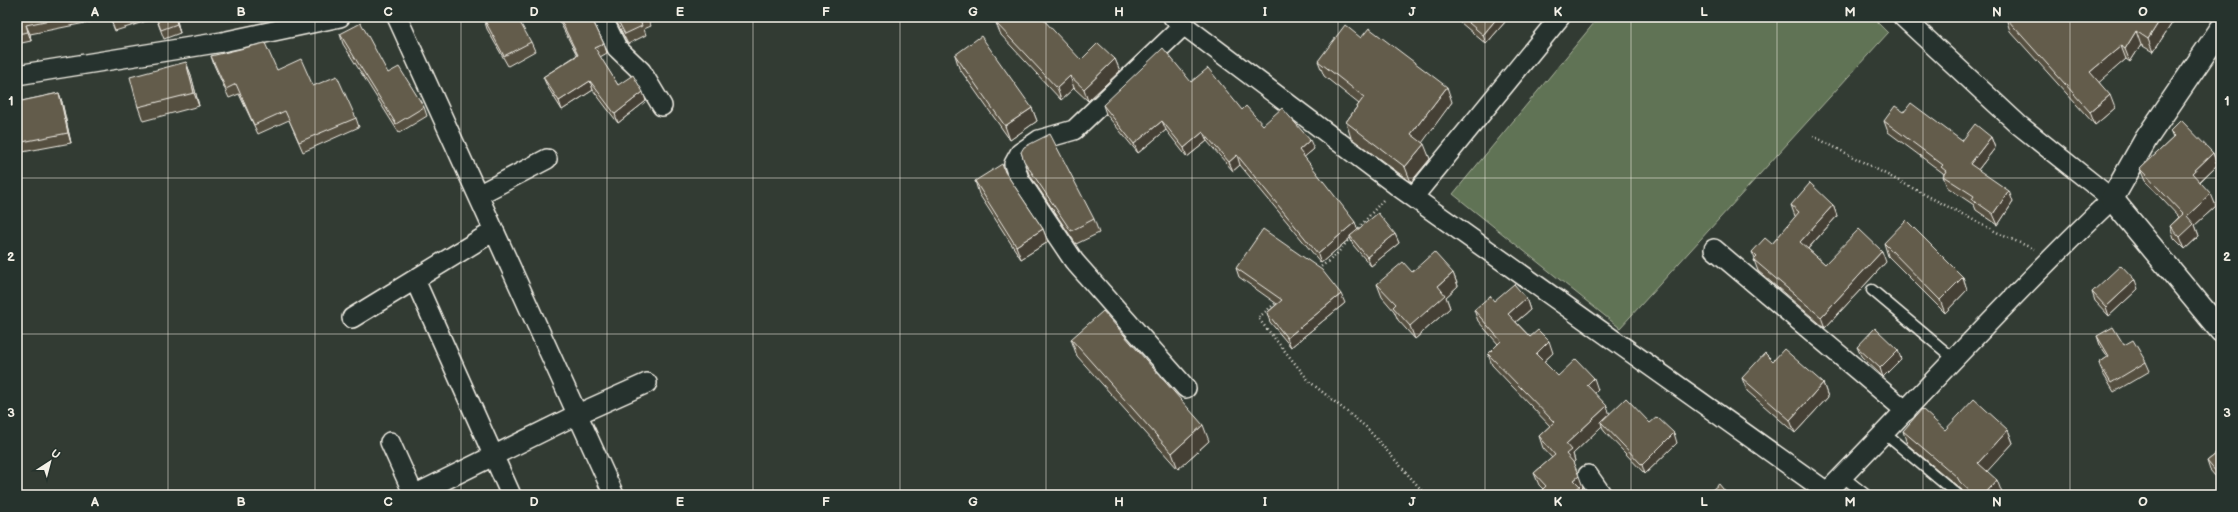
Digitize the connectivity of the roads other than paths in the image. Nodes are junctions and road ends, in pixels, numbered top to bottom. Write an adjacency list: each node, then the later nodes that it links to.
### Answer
1 (340, 17): 8 (street)
2 (397, 17): 11 (street)
3 (602, 17): 9 (street)
4 (1560, 17): 12 (street)
5 (1903, 17): 13 (street)
6 (1179, 21): 12 (street); 22 (street)
7 (2221, 29): 13 (street)
8 (17, 75)
9 (662, 106)
10 (547, 159): 11 (street)
11 (478, 195): 14 (street)
12 (1414, 196): 30 (street)
13 (2112, 199): 19 (street); 20 (street)
14 (494, 232): 16 (street); 24 (street)
15 (1714, 249): 23 (street)
16 (415, 280): 18 (street); 27 (street)
17 (1872, 290): 20 (lane)
18 (352, 318)
19 (2221, 331)
20 (1954, 359): 23 (street)
21 (648, 383): 24 (street)
22 (1186, 388)
23 (1906, 411): 25 (street)
24 (578, 414): 27 (street); 33 (street)
25 (1884, 433): 29 (street); 36 (lane)
26 (390, 442): 31 (street)
27 (493, 455): 31 (street); 32 (street)
28 (1588, 475): 34 (street)
29 (1842, 476): 30 (street); 35 (lane)
30 (1825, 493)
31 (414, 495)
32 (511, 495)
33 (614, 495)
34 (1602, 495)
35 (1866, 495)
36 (1958, 495)

